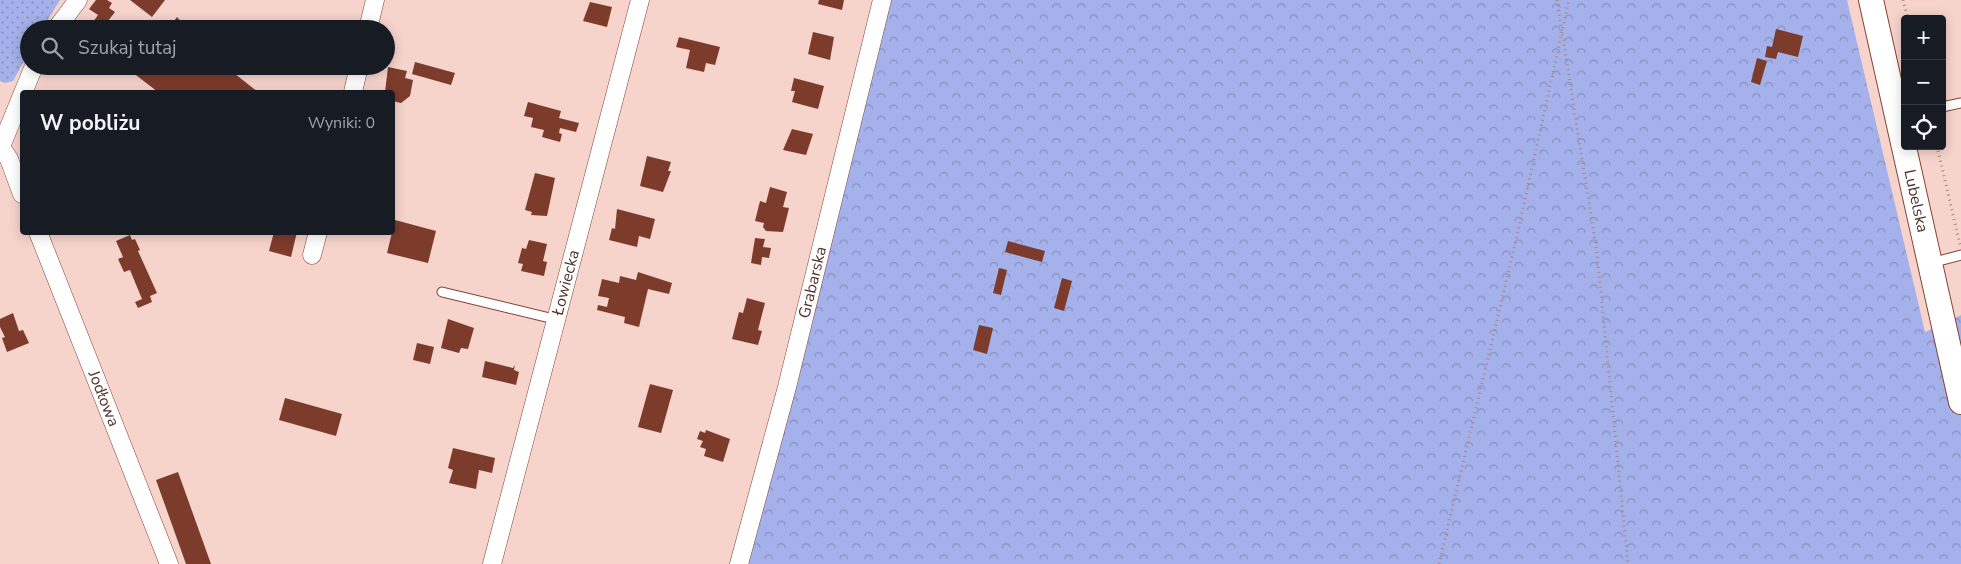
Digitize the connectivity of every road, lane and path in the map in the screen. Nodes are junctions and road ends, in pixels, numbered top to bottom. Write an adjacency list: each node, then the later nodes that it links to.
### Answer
1 (78, 0): 10 (street)
2 (376, 0): 11 (street)
3 (640, 0): 33 (street, Łowiecka)
4 (882, 0): 37 (street, Grabarska)
5 (1557, 0): 12 (path)
6 (1568, 0): 12 (path)
7 (1871, 0): 21 (main road, Lubelska)
8 (1903, 0): 9 (path)
9 (1907, 15)
10 (63, 20)
11 (370, 20)
12 (1562, 24): 38 (path); 39 (path)
13 (29, 75): 16 (street)
14 (357, 75): 17 (street)
15 (20, 90): 20 (street)
16 (20, 90)
17 (353, 90)
18 (1961, 103): 19 (lane)
19 (1946, 106)
20 (5, 116): 22 (street)
21 (1901, 116)
22 (0, 148): 25 (street)
23 (1907, 150): 31 (main road, Lubelska)
24 (1938, 150): 28 (path)
25 (20, 189)
26 (39, 235): 35 (street, Jodłowa)
27 (317, 235): 29 (street)
28 (1961, 250)
29 (312, 255)
30 (1961, 255): 31 (lane)
31 (1929, 263): 34 (main road, Lubelska)
32 (442, 292): 33 (lane)
33 (554, 319): 36 (street, Łowiecka)
34 (1961, 402)
35 (169, 564)
36 (492, 564)
37 (739, 564)
38 (1439, 564)
39 (1628, 564)

